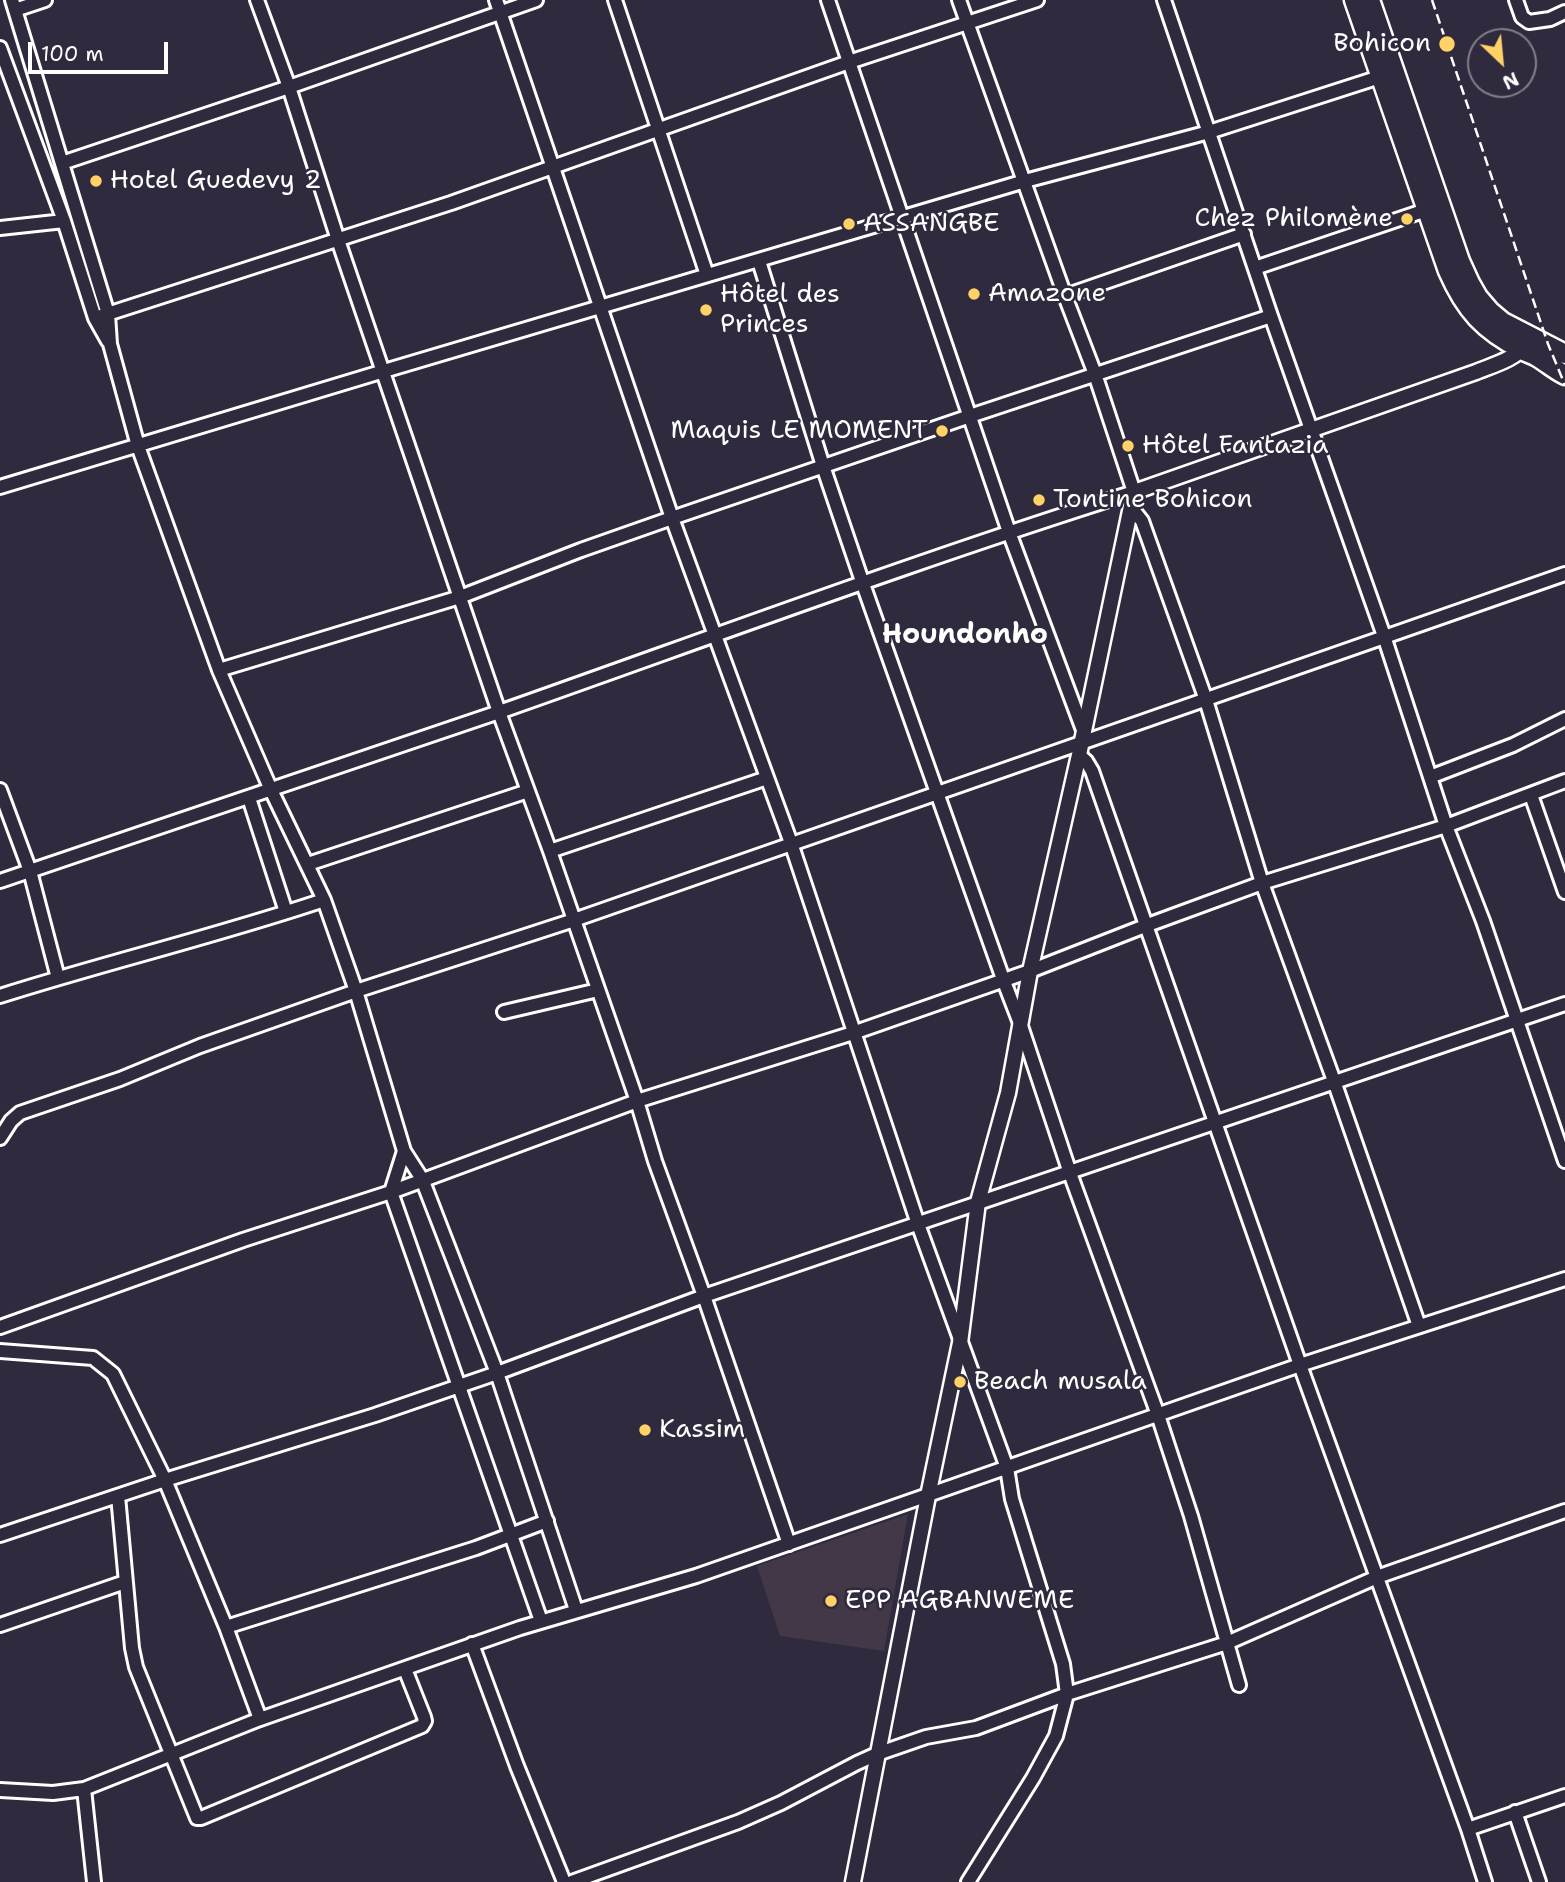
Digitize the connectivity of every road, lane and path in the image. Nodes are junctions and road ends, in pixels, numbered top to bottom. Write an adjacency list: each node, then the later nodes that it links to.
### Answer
1 (45, 0): 12 (street)
2 (257, 0): 19 (street)
3 (536, 0): 13 (street)
4 (615, 0): 22 (street)
5 (828, 0): 17 (street)
6 (959, 0): 15 (street)
7 (1037, 0): 15 (street)
8 (1164, 0): 23 (street)
9 (1354, 0): 18 (highway)
10 (1370, 0): 18 (highway)
11 (1516, 0): 14 (street)
12 (13, 5): 20 (street)
13 (498, 6): 19 (street); 25 (street)
14 (1565, 12)
15 (968, 24): 17 (street); 26 (street)
16 (0, 48): 21 (street)
17 (849, 62): 22 (street); 28 (street)
18 (1388, 75): 23 (street); 27 (highway); 40 (highway)
19 (289, 88): 24 (street); 32 (street)
20 (39, 92): 21 (street); 24 (street)
21 (19, 99): 29 (street)
22 (658, 130): 25 (street); 35 (street)
23 (1209, 132): 26 (street); 31 (street)
24 (62, 163): 38 (street)
25 (552, 168): 32 (street); 37 (street)
26 (1025, 181): 28 (street); 36 (street)
27 (1426, 209): 34 (street); 40 (highway)
28 (902, 218): 33 (street); 46 (street)
29 (64, 221): 30 (street); 38 (street)
30 (0, 228)
31 (1244, 234): 34 (street); 36 (street)
32 (338, 240): 38 (street); 43 (street)
33 (759, 261): 35 (street); 49 (street)
34 (1255, 268): 39 (street)
35 (708, 275): 37 (street)
36 (1065, 296): 44 (street)
37 (600, 308): 43 (street); 52 (street)
38 (101, 316): 48 (street)
39 (1271, 316): 44 (street); 47 (street)
40 (1526, 343): 41 (highway); 45 (highway); 47 (main road)
41 (1557, 344): 42 (highway)
42 (1565, 354)
43 (384, 371): 48 (street); 56 (street)
44 (1095, 374): 46 (street); 51 (street)
45 (1565, 375)
46 (970, 416): 49 (street); 53 (street)
47 (1313, 430): 51 (main road); 58 (street)
48 (138, 446): 50 (street); 59 (street)
49 (823, 466): 52 (street); 55 (street)
50 (0, 486)
51 (1132, 500): 53 (street); 60 (street); 63 (main road)
52 (672, 518): 56 (street); 57 (street)
53 (1009, 531): 55 (street); 63 (street)
54 (1565, 574): 58 (street)
55 (863, 584): 57 (street); 70 (street)
56 (460, 597): 59 (street); 61 (street)
57 (715, 636): 61 (street); 65 (street)
58 (1384, 636): 60 (street); 64 (street)
59 (219, 670): 68 (street)
60 (1206, 700): 63 (street); 79 (street)
61 (499, 712): 68 (street); 69 (street)
62 (1565, 719): 64 (street)
63 (1081, 743): 70 (street); 84 (street); 85 (main road)
64 (1430, 777): 73 (street)
65 (767, 778): 74 (street); 75 (street)
66 (1565, 781): 71 (street)
67 (0, 790): 77 (street)
68 (271, 790): 72 (street); 76 (street)
69 (528, 790): 75 (street); 76 (street)
70 (936, 793): 74 (street); 87 (street)
71 (1531, 795): 73 (street); 80 (street)
72 (249, 798): 77 (street); 82 (street)
73 (1446, 826): 79 (street); 93 (street)
74 (791, 843): 83 (street); 95 (street)
75 (550, 851): 83 (street)
76 (308, 864): 81 (street)
77 (30, 871): 78 (street); 86 (street)
78 (0, 881)
79 (1262, 883): 84 (street); 96 (street)
80 (1565, 892)
81 (324, 900): 82 (street); 89 (street)
82 (286, 912): 86 (street)
83 (574, 920): 88 (street); 89 (street)
84 (1145, 926): 85 (street); 98 (street)
85 (1030, 971): 87 (street); 94 (main road)
86 (58, 978): 90 (street)
87 (1003, 979): 94 (street); 95 (street)
88 (598, 990): 92 (street); 97 (street)
89 (356, 991): 99 (street); 100 (street)
90 (0, 996)
91 (1565, 1004): 93 (street)
92 (504, 1012)
93 (1518, 1020): 96 (street); 101 (street)
94 (1020, 1023): 102 (street); 105 (main road)
95 (853, 1032): 97 (street); 106 (street)
96 (1334, 1081): 98 (street); 109 (street)
97 (637, 1101): 103 (street); 108 (street)
98 (1216, 1122): 102 (street); 113 (street)
99 (0, 1138)
100 (404, 1151): 103 (street); 104 (street)
101 (1565, 1161)
102 (1070, 1173): 105 (street); 116 (street)
103 (422, 1179): 104 (street); 114 (street)
104 (391, 1192): 110 (street); 115 (street)
105 (978, 1202): 106 (street); 111 (main road)
106 (918, 1224): 108 (street); 111 (street)
107 (1565, 1279): 109 (street)
108 (704, 1296): 114 (street); 125 (street)
109 (1419, 1326): 113 (street)
110 (0, 1327)
111 (960, 1343): 117 (street); 120 (main road)
112 (0, 1351): 118 (street)
113 (1300, 1365): 116 (street); 126 (street)
114 (498, 1373): 115 (street); 122 (street)
115 (458, 1386): 118 (street); 123 (street)
116 (1158, 1415): 117 (street); 132 (street)
117 (1007, 1468): 120 (street); 136 (street)
118 (165, 1480): 119 (street); 131 (street)
119 (118, 1496): 124 (street); 127 (street)
120 (928, 1496): 125 (street); 138 (main road)
121 (1565, 1511): 126 (street)
122 (547, 1521): 123 (street); 128 (street)
123 (511, 1534): 129 (street); 131 (street)
124 (0, 1535)
125 (789, 1544): 128 (street)
126 (1377, 1577): 132 (street); 144 (street)
127 (125, 1583): 130 (street); 139 (street)
128 (576, 1610): 129 (street)
129 (541, 1621): 133 (street)
130 (0, 1625)
131 (226, 1627): 137 (street)
132 (1227, 1643): 135 (street); 136 (street)
133 (472, 1644): 134 (street); 146 (street)
134 (405, 1669): 137 (street); 139 (street)
135 (1239, 1685)
136 (1067, 1694): 138 (street); 149 (street)
137 (260, 1719): 139 (street)
138 (877, 1754): 147 (street); 148 (main road)
139 (171, 1755): 140 (street)
140 (84, 1789): 141 (street); 145 (street)
141 (0, 1790)
142 (1565, 1796): 143 (street)
143 (1515, 1812): 144 (street); 151 (street)
144 (1468, 1829): 150 (street)
145 (93, 1882)
146 (564, 1882)
147 (572, 1882)
148 (853, 1882)
149 (968, 1882)
150 (1485, 1882)
151 (1539, 1882)

